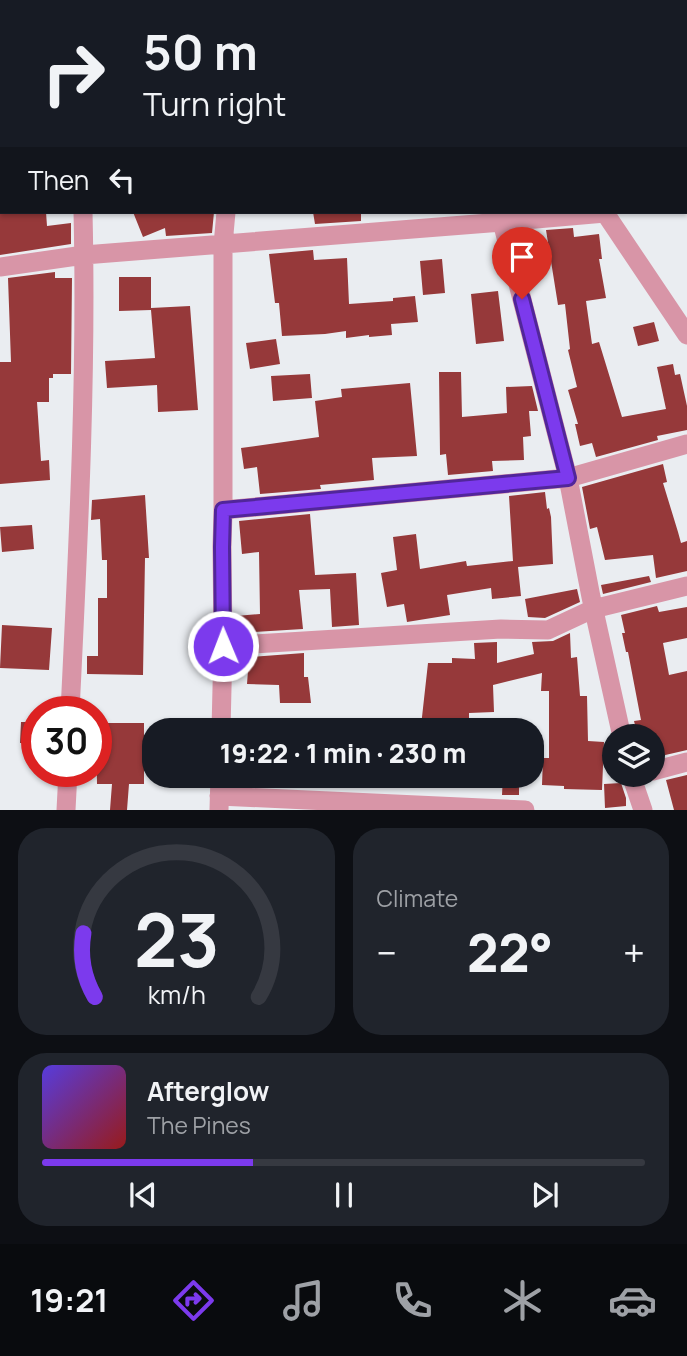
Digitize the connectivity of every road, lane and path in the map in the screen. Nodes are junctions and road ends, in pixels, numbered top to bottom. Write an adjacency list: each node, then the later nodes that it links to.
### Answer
1 (83, 214): 7 (street)
2 (226, 214): 6 (street)
3 (594, 214): 5 (street)
4 (607, 214): 9 (street)
5 (502, 222): 6 (street); 11 (street)
6 (223, 245): 7 (street); 12 (street)
7 (84, 255): 8 (street); 16 (street)
8 (0, 267)
9 (687, 335)
10 (687, 444): 11 (street)
11 (568, 478): 12 (street); 14 (street)
12 (223, 510): 15 (street)
13 (687, 586): 14 (street)
14 (593, 609): 15 (street); 18 (street)
15 (223, 646): 17 (street)
16 (71, 696)
17 (221, 718)
18 (619, 724)
19 (687, 762): 20 (street)
20 (665, 768)
21 (67, 787): 24 (street)
22 (636, 787): 26 (street)
23 (219, 803): 25 (street)
24 (66, 810)
25 (525, 810)
26 (643, 810)

